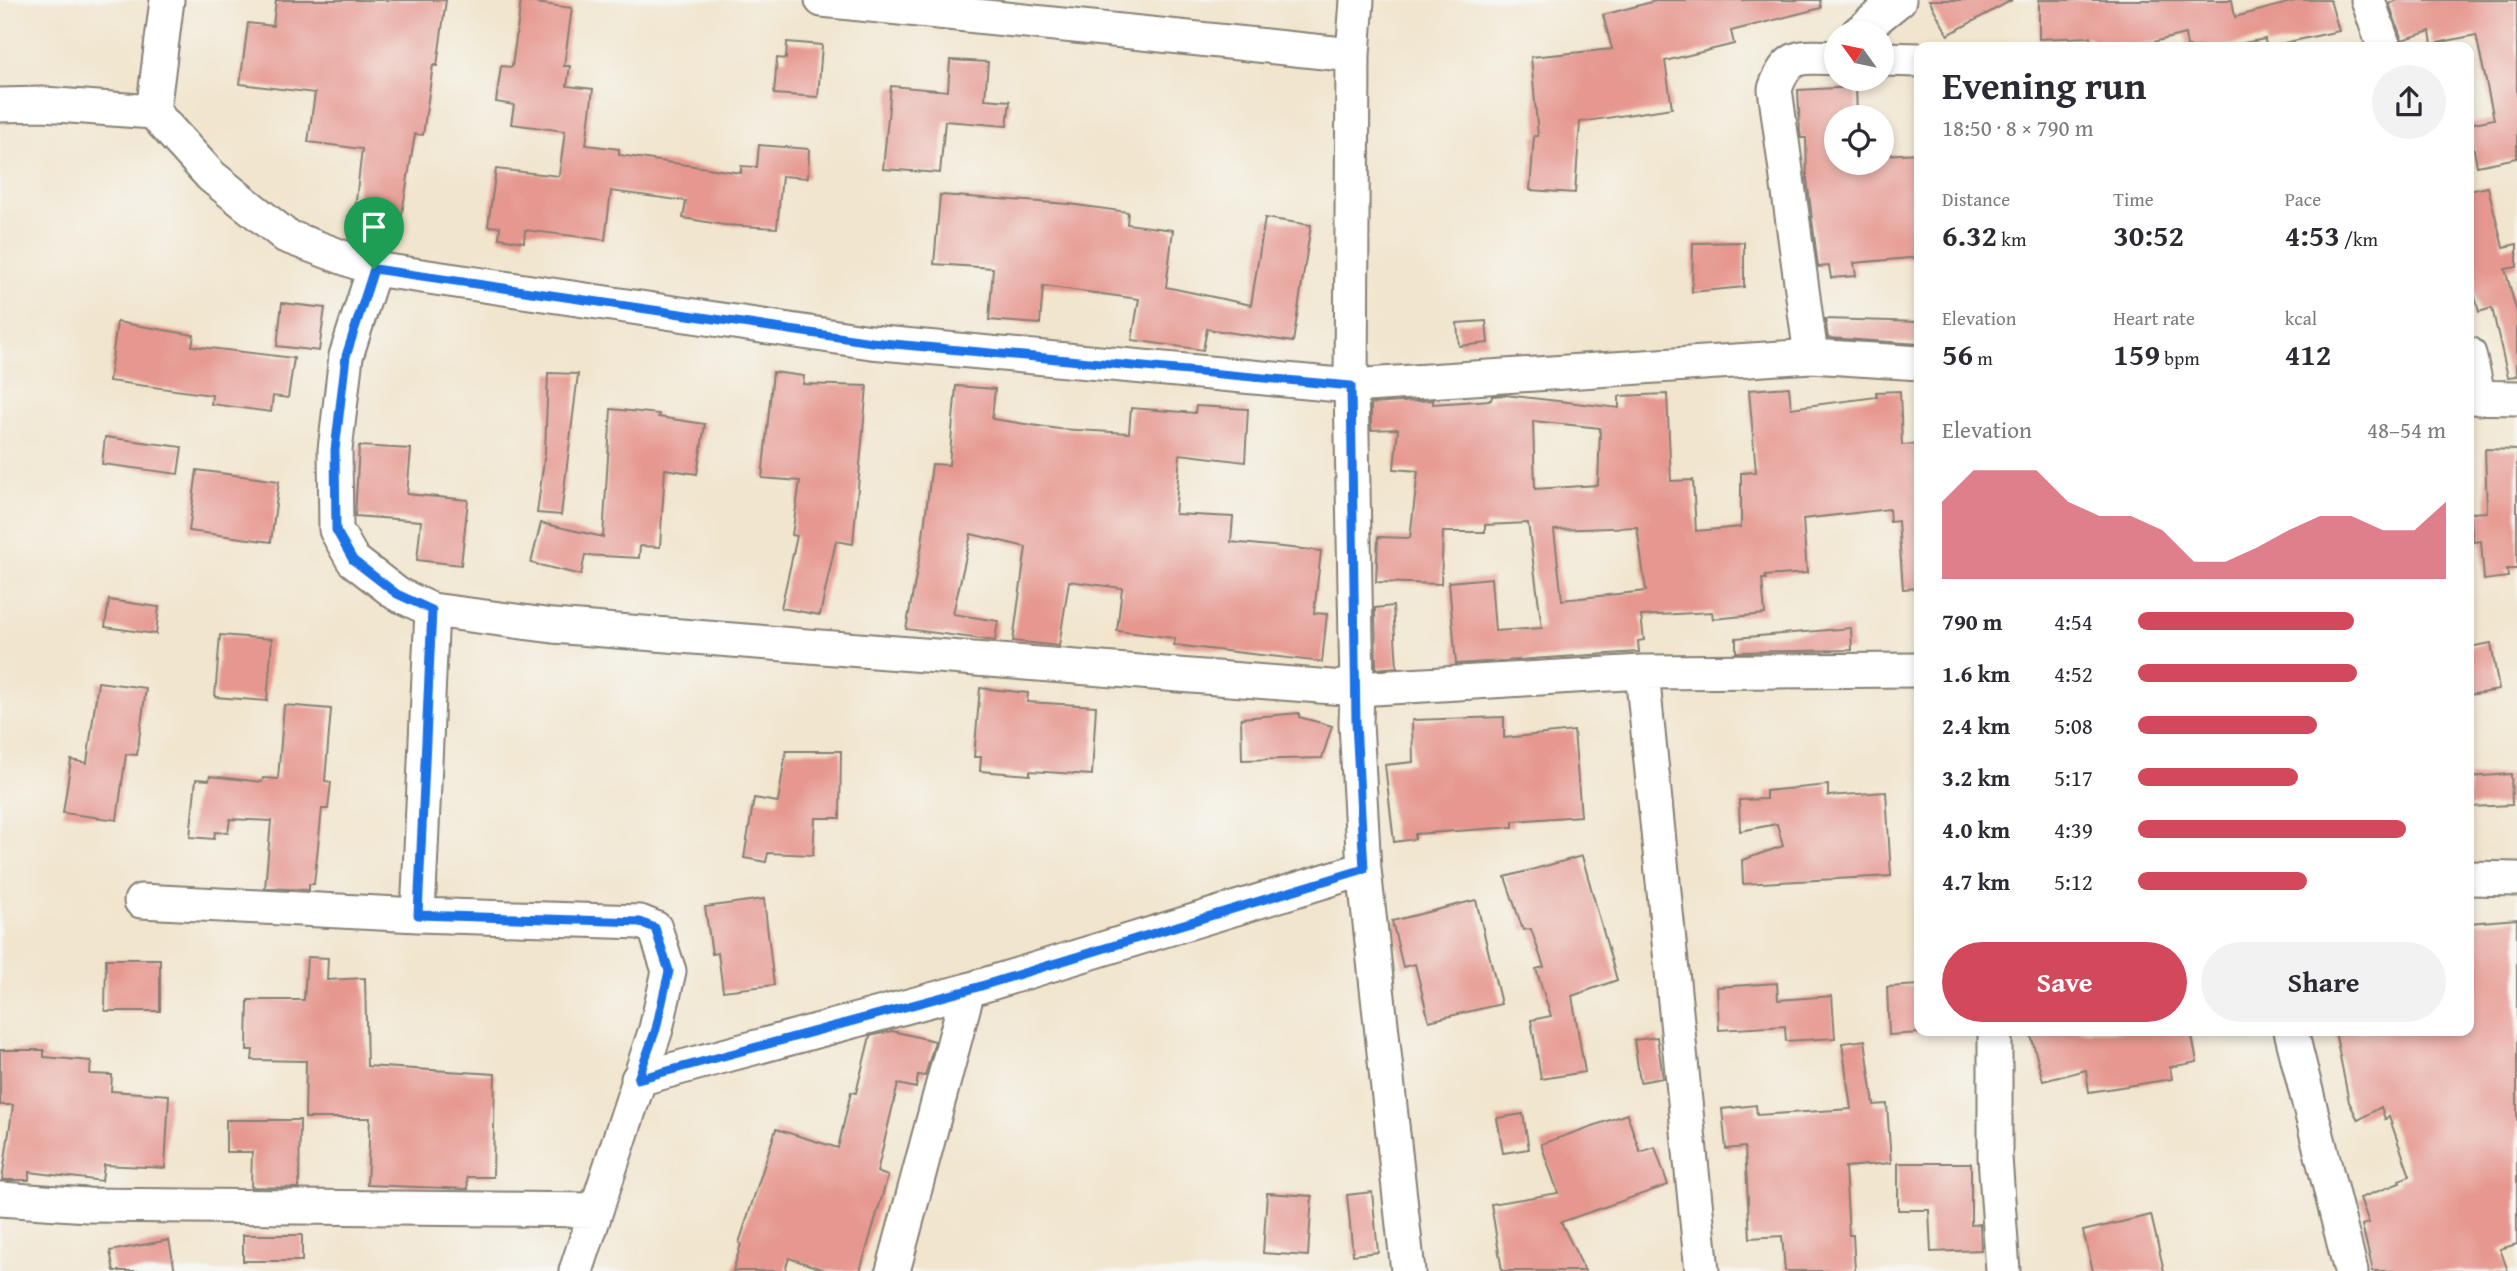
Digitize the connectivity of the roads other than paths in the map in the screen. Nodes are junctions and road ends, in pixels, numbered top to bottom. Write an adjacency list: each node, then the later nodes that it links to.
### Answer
1 (167, 0): 13 (street)
2 (822, 0): 8 (street)
3 (1357, 0): 8 (street)
4 (1899, 0): 6 (street)
5 (2368, 0): 7 (street)
6 (1873, 21)
7 (2382, 42)
8 (1353, 55): 17 (street)
9 (1824, 56): 15 (street)
10 (1894, 60): 11 (street)
11 (1914, 60)
12 (0, 105): 13 (street)
13 (153, 112): 14 (street)
14 (374, 269): 17 (street); 20 (street)
15 (1811, 356): 16 (street); 17 (street)
16 (1914, 363)
17 (1351, 386): 23 (street)
18 (2474, 397): 19 (street)
19 (2517, 398)
20 (432, 610): 23 (street); 28 (street)
21 (1914, 670): 22 (street)
22 (1642, 672): 23 (street); 38 (street)
23 (1357, 689): 24 (street)
24 (1364, 869): 29 (street); 37 (street)
25 (2474, 878): 26 (street)
26 (2517, 879)
27 (141, 901): 28 (street)
28 (418, 915): 32 (street)
29 (968, 990): 32 (street); 36 (street)
30 (1995, 1036): 39 (street)
31 (2292, 1036): 40 (street)
32 (638, 1079): 34 (street)
33 (0, 1199): 34 (street)
34 (596, 1210): 35 (street)
35 (576, 1271)
36 (893, 1271)
37 (1408, 1271)
38 (1702, 1271)
39 (2003, 1271)
40 (2351, 1271)

